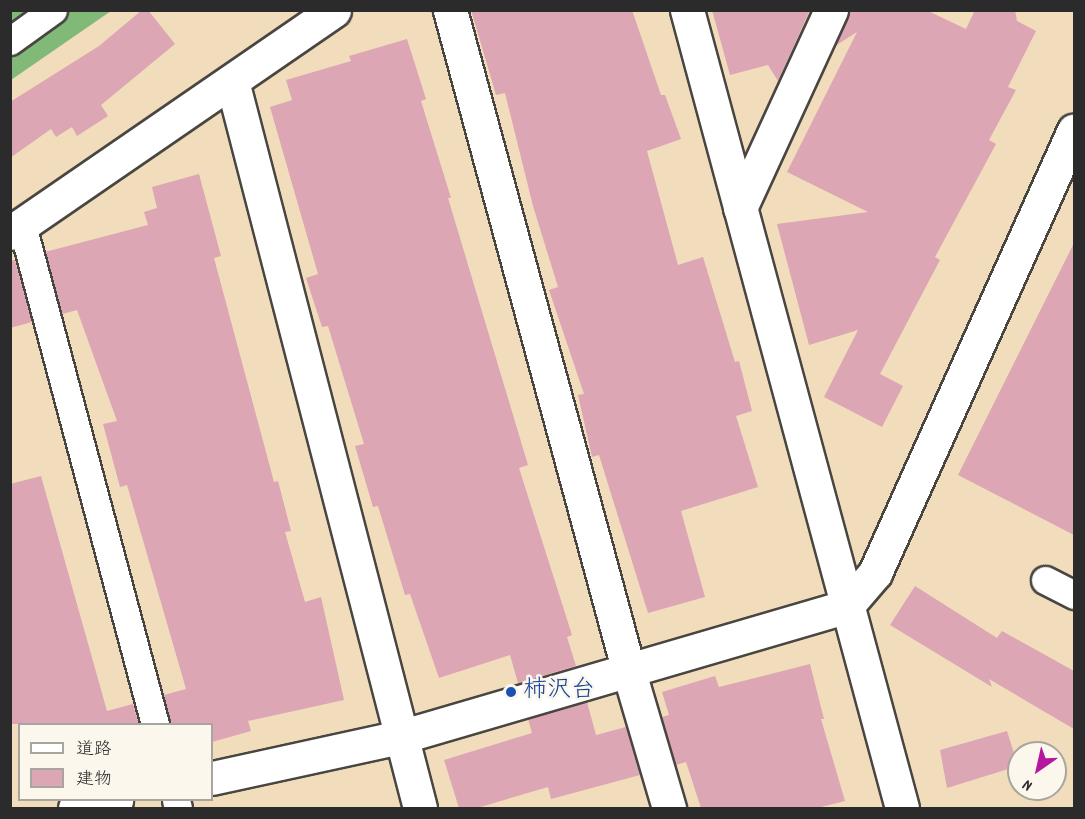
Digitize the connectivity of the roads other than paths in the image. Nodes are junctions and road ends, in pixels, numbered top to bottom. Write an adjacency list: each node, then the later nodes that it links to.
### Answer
1 (52, 10): 6 (lane)
2 (334, 10): 7 (street)
3 (450, 10): 14 (street)
4 (687, 10): 9 (street)
5 (831, 10): 9 (street)
6 (10, 40)
7 (232, 81): 10 (street); 16 (street)
8 (1074, 130): 13 (street)
9 (740, 208): 13 (street)
10 (16, 229): 15 (lane)
11 (1046, 580): 12 (lane)
12 (1074, 596)
13 (846, 608): 14 (street); 22 (street)
14 (629, 672): 16 (street); 21 (street)
15 (155, 723)
16 (400, 737): 17 (street); 20 (street)
17 (213, 778)
18 (111, 801): 19 (street)
19 (75, 808)
20 (420, 808)
21 (669, 808)
22 (902, 808)

